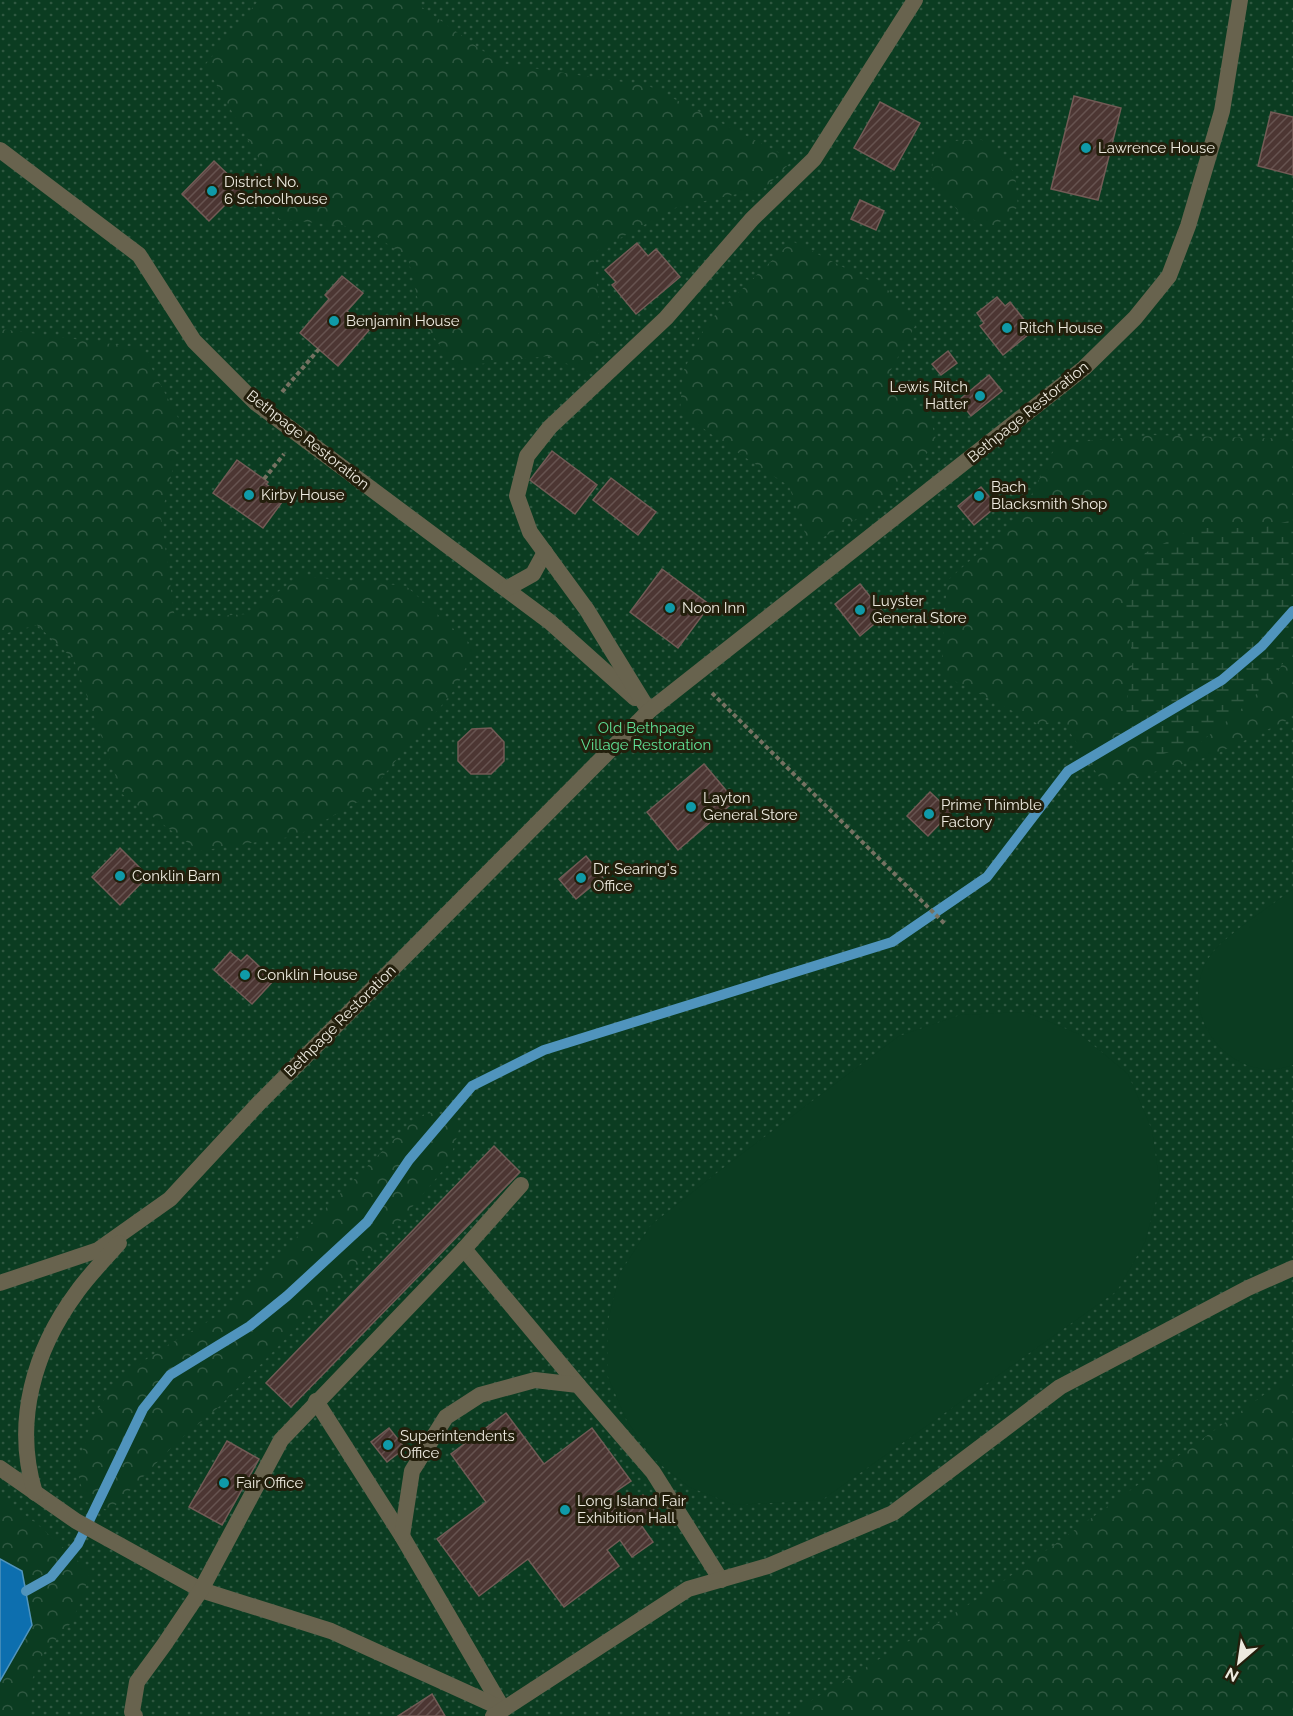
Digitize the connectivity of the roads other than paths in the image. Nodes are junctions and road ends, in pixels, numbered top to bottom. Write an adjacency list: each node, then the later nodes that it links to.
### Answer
1 (915, 0): 4 (street)
2 (1240, 0): 6 (street, Bethpage Restoration)
3 (0, 150): 5 (street, Bethpage Restoration)
4 (545, 552): 5 (street); 6 (street)
5 (506, 589): 6 (street, Bethpage Restoration)
6 (649, 711): 8 (street, Bethpage Restoration)
7 (521, 1185): 9 (street)
8 (134, 1225): 11 (street, Bethpage Restoration); 15 (street)
9 (464, 1249): 12 (street); 13 (street)
10 (1293, 1268): 17 (street)
11 (0, 1282)
12 (578, 1385): 16 (street); 17 (street)
13 (316, 1401): 16 (street); 18 (street)
14 (0, 1468): 15 (street)
15 (35, 1493): 18 (street)
16 (402, 1536): 19 (street)
17 (721, 1580): 19 (street)
18 (201, 1590): 19 (street); 20 (street)
19 (498, 1713)
20 (135, 1716)

